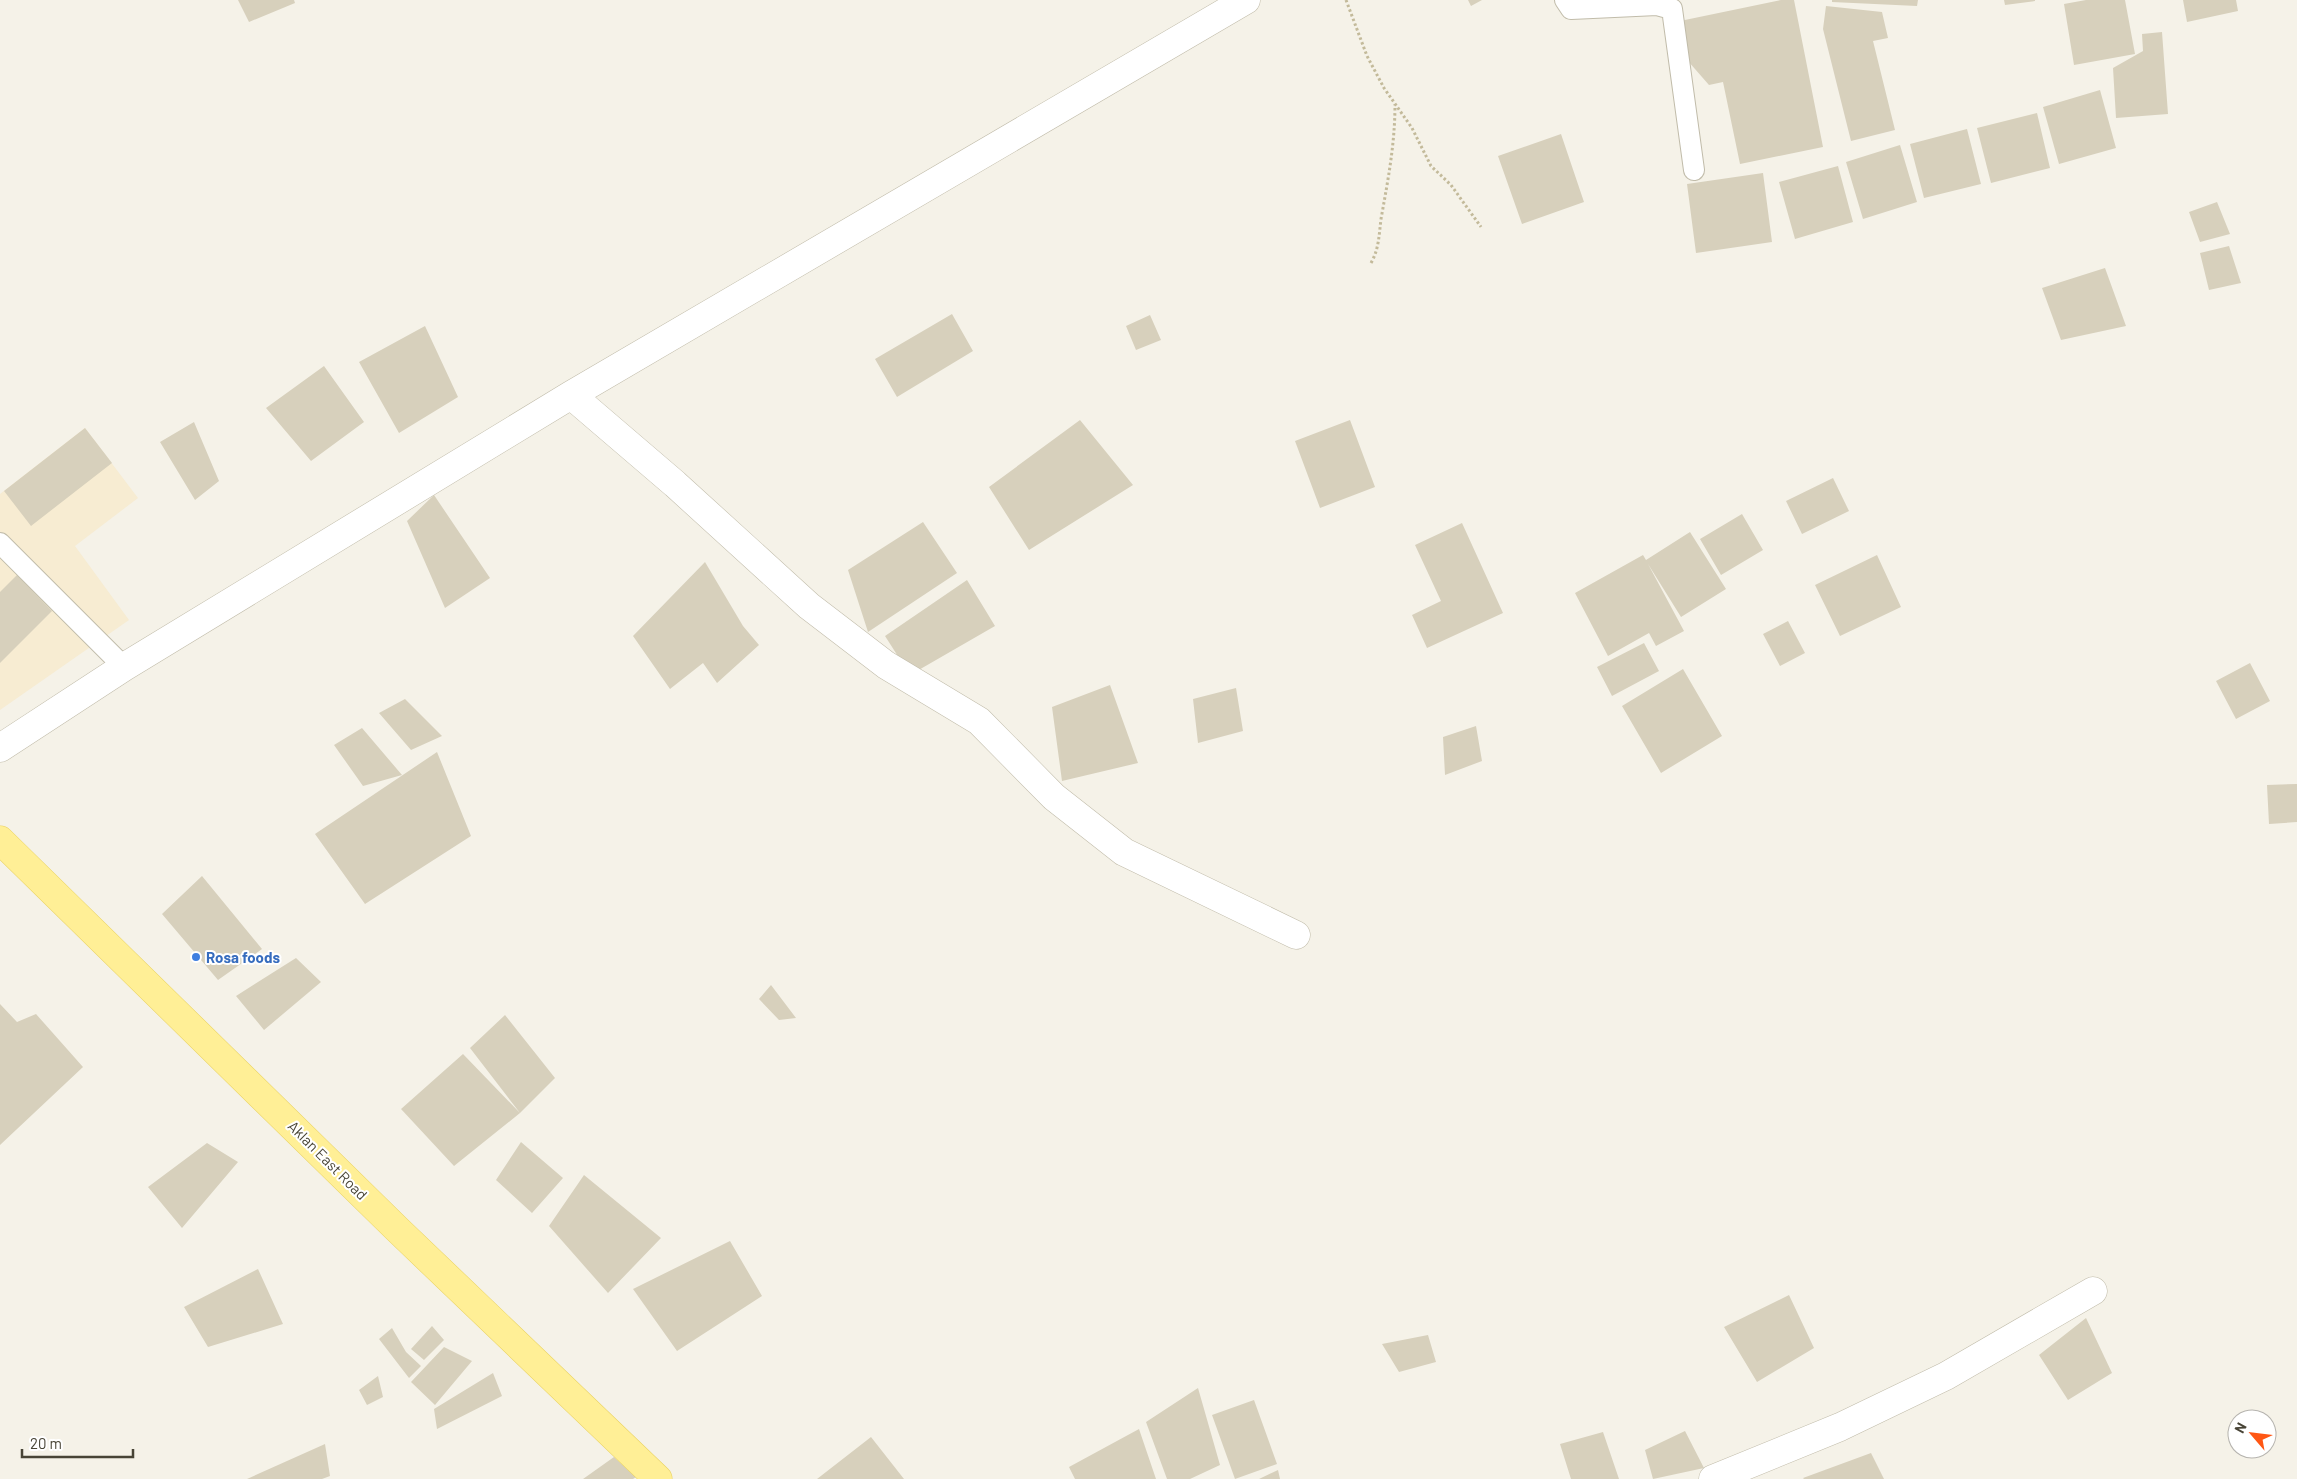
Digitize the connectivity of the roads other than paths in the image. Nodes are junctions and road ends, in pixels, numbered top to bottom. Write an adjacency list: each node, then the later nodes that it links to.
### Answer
1 (1246, 0): 4 (street)
2 (1565, 0): 3 (lane)
3 (1694, 170)
4 (571, 395): 6 (street); 9 (street)
5 (0, 543): 6 (lane)
6 (124, 667): 7 (street)
7 (0, 748)
8 (0, 840): 11 (main road, Aklan East Road)
9 (1296, 935)
10 (2093, 1292): 12 (street)
11 (658, 1479)
12 (1713, 1479)

